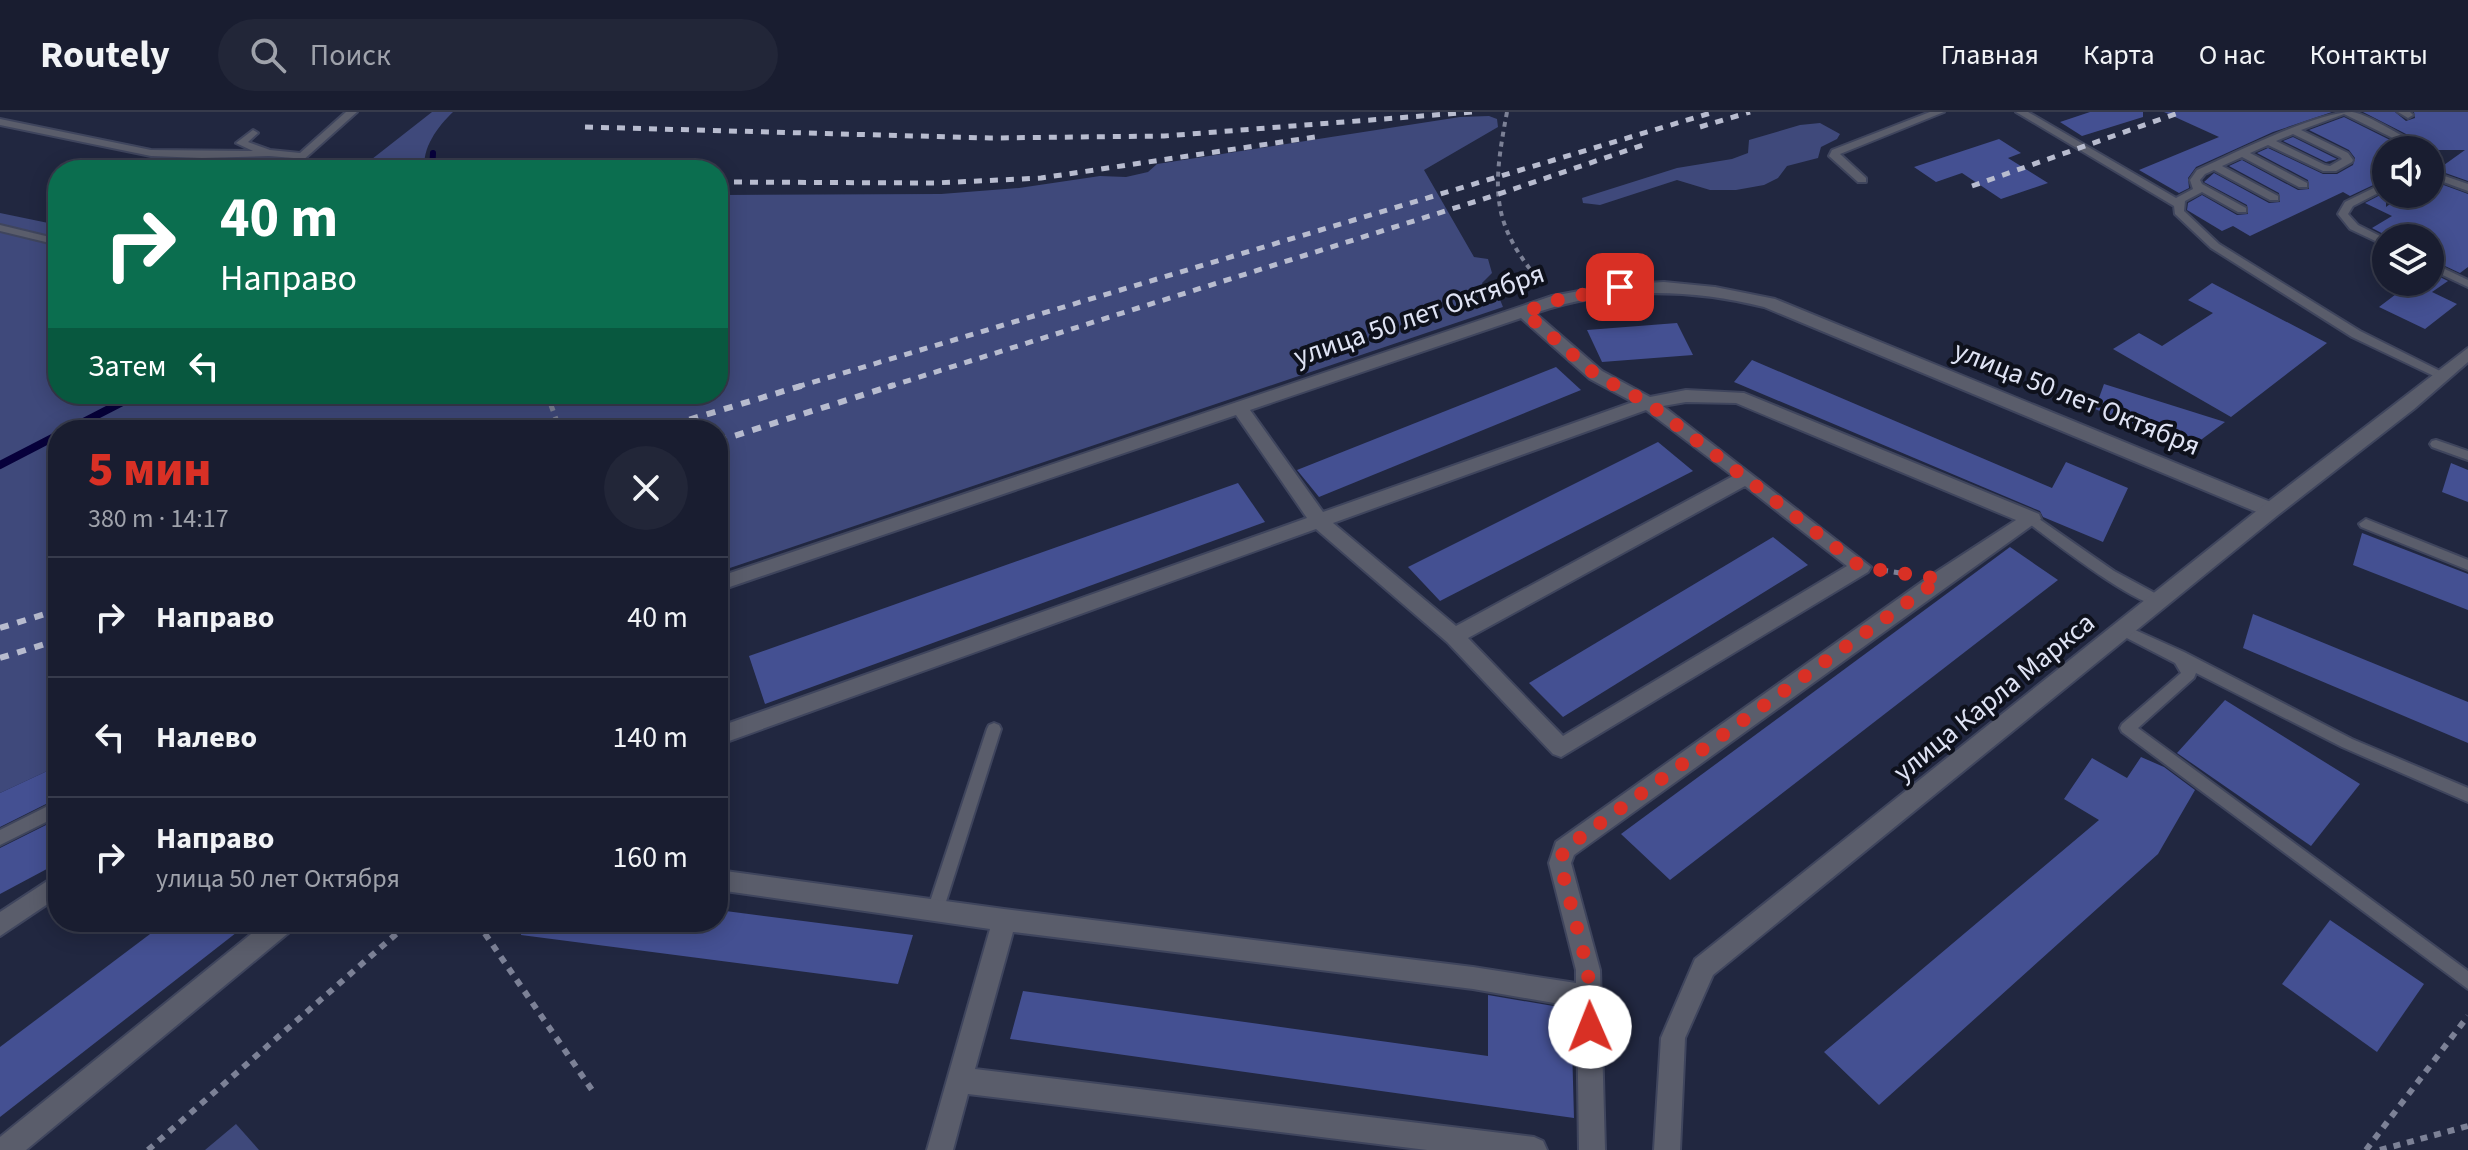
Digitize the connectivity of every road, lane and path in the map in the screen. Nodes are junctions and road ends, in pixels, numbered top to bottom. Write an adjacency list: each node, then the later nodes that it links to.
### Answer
1 (352, 112): 13 (lane)
2 (1507, 112): 30 (path)
3 (1939, 112): 17 (lane)
4 (2021, 112): 23 (lane)
5 (2344, 112): 7 (lane); 9 (lane)
6 (0, 122): 11 (lane)
7 (2294, 130): 10 (lane); 10 (lane)
8 (253, 133): 11 (lane)
9 (2395, 136)
10 (2268, 141): 12 (lane)
11 (269, 153): 13 (lane)
12 (2242, 153): 15 (lane); 18 (lane)
13 (302, 156): 14 (lane)
14 (297, 160)
15 (2214, 166): 19 (lane); 22 (lane)
16 (2444, 179): 20 (lane)
17 (1862, 180)
18 (2303, 185)
19 (2200, 187): 23 (lane); 24 (lane)
20 (2468, 188)
21 (2372, 192): 26 (lane)
22 (2274, 198)
23 (2178, 204): 33 (lane)
24 (2242, 210)
25 (0, 228): 27 (lane)
26 (2372, 236)
27 (48, 240)
28 (2444, 272): 29 (lane)
29 (2468, 284)
30 (1558, 300): 31 (street, улица 50 лет Октября); 39 (street, улица 50 лет Октября)
31 (1524, 312): 34 (street); 35 (street, улица 50 лет Октября)
32 (2468, 353): 33 (street, улица Карла Маркса)
33 (2440, 374): 39 (street, улица Карла Маркса)
34 (1648, 403): 38 (street); 40 (street); 41 (street)
35 (1239, 407): 41 (street); 46 (street, улица 50 лет Октября)
36 (2436, 444): 37 (lane)
37 (2468, 456)
38 (1746, 477): 44 (street); 49 (street)
39 (2271, 510): 47 (street, улица Карла Маркса)
40 (2032, 519): 45 (street); 47 (lane)
41 (1319, 521): 49 (street); 52 (street)
42 (2366, 524): 43 (lane)
43 (2468, 565)
44 (1861, 567): 45 (path); 49 (street)
45 (1940, 579): 65 (street)
46 (728, 581)
47 (2159, 602): 48 (street, улица Карла Маркса)
48 (2124, 630): 50 (lane); 75 (street, улица Карла Маркса)
49 (1454, 636)
50 (2179, 656): 53 (lane); 64 (lane)
51 (994, 729): 58 (lane)
52 (728, 732)
53 (2468, 795)
54 (48, 813): 55 (lane)
55 (0, 838)
56 (728, 881): 58 (street)
57 (48, 891): 60 (street)
58 (935, 911): 59 (street)
59 (1004, 920): 65 (street); 67 (street)
60 (0, 925)
61 (272, 932): 70 (street)
62 (399, 932): 71 (path)
63 (484, 932): 68 (path)
64 (2468, 981)
65 (1589, 997): 74 (street)
66 (2468, 1016): 76 (path)
67 (960, 1080): 72 (street); 73 (street)
68 (592, 1090)
69 (2468, 1126): 77 (path)
70 (5, 1150)
71 (148, 1150)
72 (940, 1150)
73 (1534, 1150)
74 (1592, 1150)
75 (1667, 1150)
76 (2366, 1150)
77 (2380, 1150)

